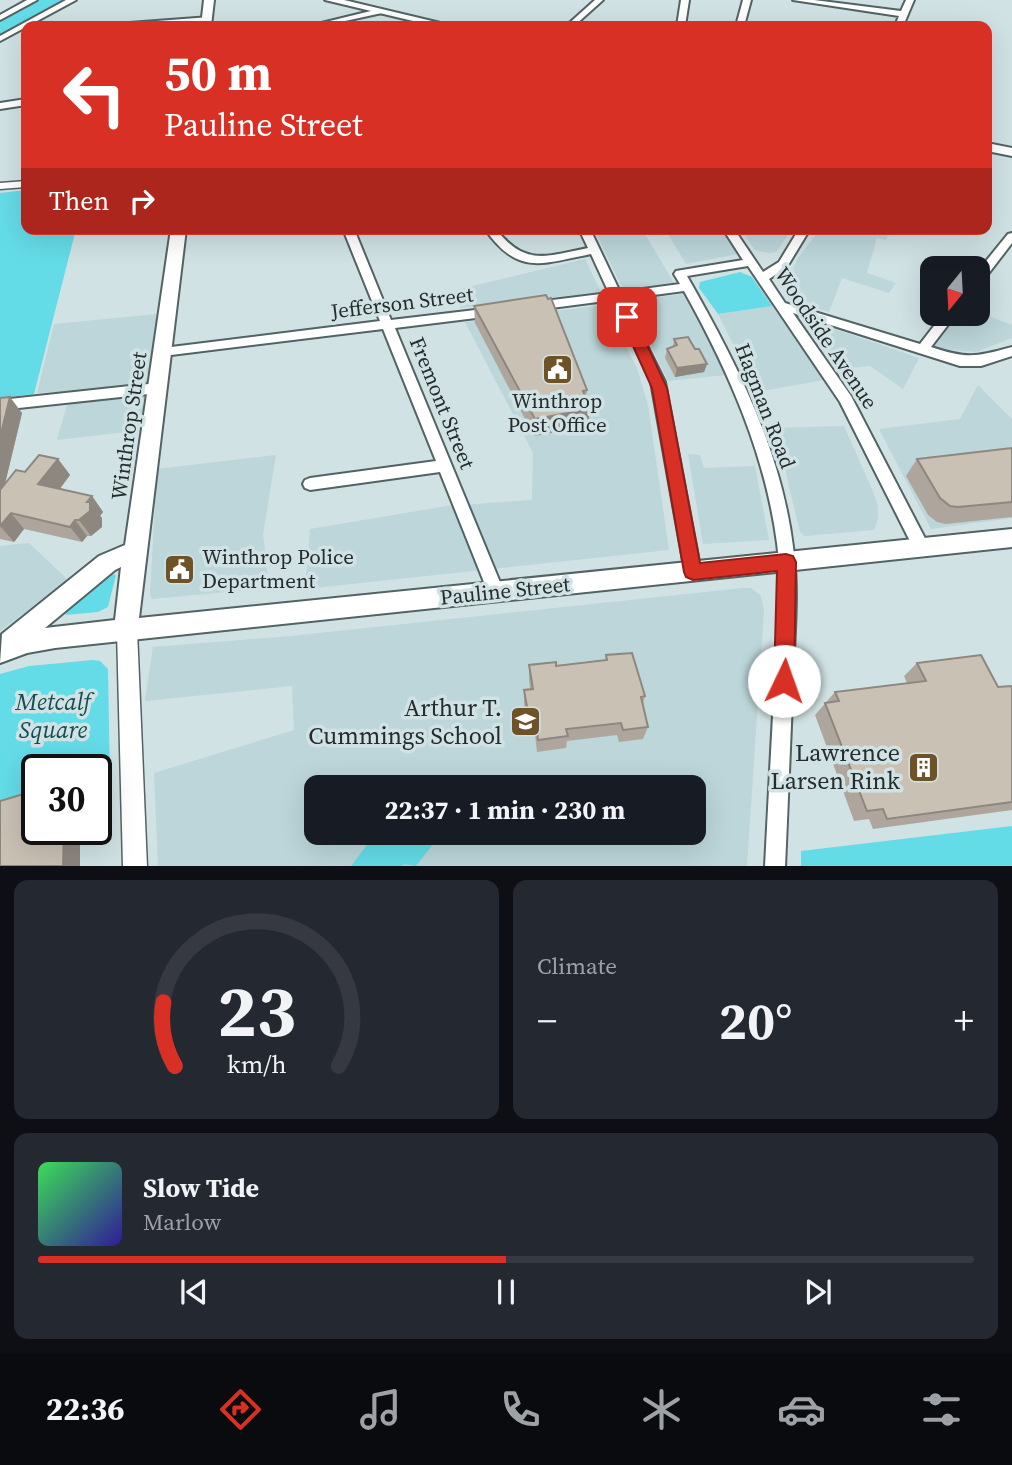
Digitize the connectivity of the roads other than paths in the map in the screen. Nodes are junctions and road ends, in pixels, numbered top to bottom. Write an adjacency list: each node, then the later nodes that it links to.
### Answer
1 (33, 0): 12 (street)
2 (72, 0): 13 (street)
3 (209, 0): 14 (main road)
4 (330, 0): 10 (main road)
5 (599, 0): 17 (street)
6 (685, 0): 18 (street)
7 (747, 0): 19 (street)
8 (797, 0): 11 (street)
9 (910, 0): 11 (street)
10 (378, 7): 15 (street); 16 (main road)
11 (904, 14): 20 (street)
12 (0, 18)
13 (33, 21)
14 (206, 21)
15 (330, 21)
16 (429, 21)
17 (576, 21)
18 (682, 21)
19 (741, 21)
20 (901, 21)
21 (21, 28): 22 (street)
22 (0, 39)
23 (21, 103): 24 (street)
24 (0, 106)
25 (992, 148): 26 (main road)
26 (1012, 152)
27 (21, 184): 28 (street)
28 (0, 186)
29 (178, 235): 49 (main road, Winthrop Street)
30 (350, 235): 45 (street, Fremont Street)
31 (494, 235): 36 (street)
32 (587, 235): 36 (street)
33 (732, 235): 37 (street, Woodside Avenue)
34 (801, 235): 39 (street)
35 (1012, 236): 38 (street)
36 (594, 250): 41 (street)
37 (751, 262): 39 (street, Woodside Avenue); 40 (street, Hagman Road)
38 (990, 264)
39 (762, 278): 42 (street, Woodside Avenue)
40 (688, 287): 41 (street); 57 (street, Hagman Road)
41 (617, 297): 43 (street); 58 (street)
42 (782, 306): 47 (street); 55 (street, Woodside Avenue)
43 (522, 308)
44 (509, 310): 45 (street, Jefferson Street)
45 (387, 324): 49 (street, Jefferson Street); 52 (street, Fremont Street)
46 (941, 326): 47 (street)
47 (922, 350): 48 (street)
48 (1012, 351)
49 (163, 352): 50 (main road, Winthrop Street)
50 (158, 388): 51 (street); 56 (main road, Winthrop Street)
51 (0, 405)
52 (445, 466): 53 (street); 59 (street, Fremont Street)
53 (310, 484)
54 (1012, 538): 55 (main road, Pauline Street)
55 (922, 548): 57 (main road, Pauline Street)
56 (135, 550): 60 (main road, Winthrop Street); 61 (main road)
57 (786, 562): 58 (main road, Pauline Street); 63 (street, Hagman Road)
58 (693, 572): 59 (main road, Pauline Street)
59 (496, 592): 60 (main road, Pauline Street)
60 (127, 630): 61 (main road, Pauline Street); 62 (street)
61 (0, 651)
62 (135, 866)
63 (775, 866)

